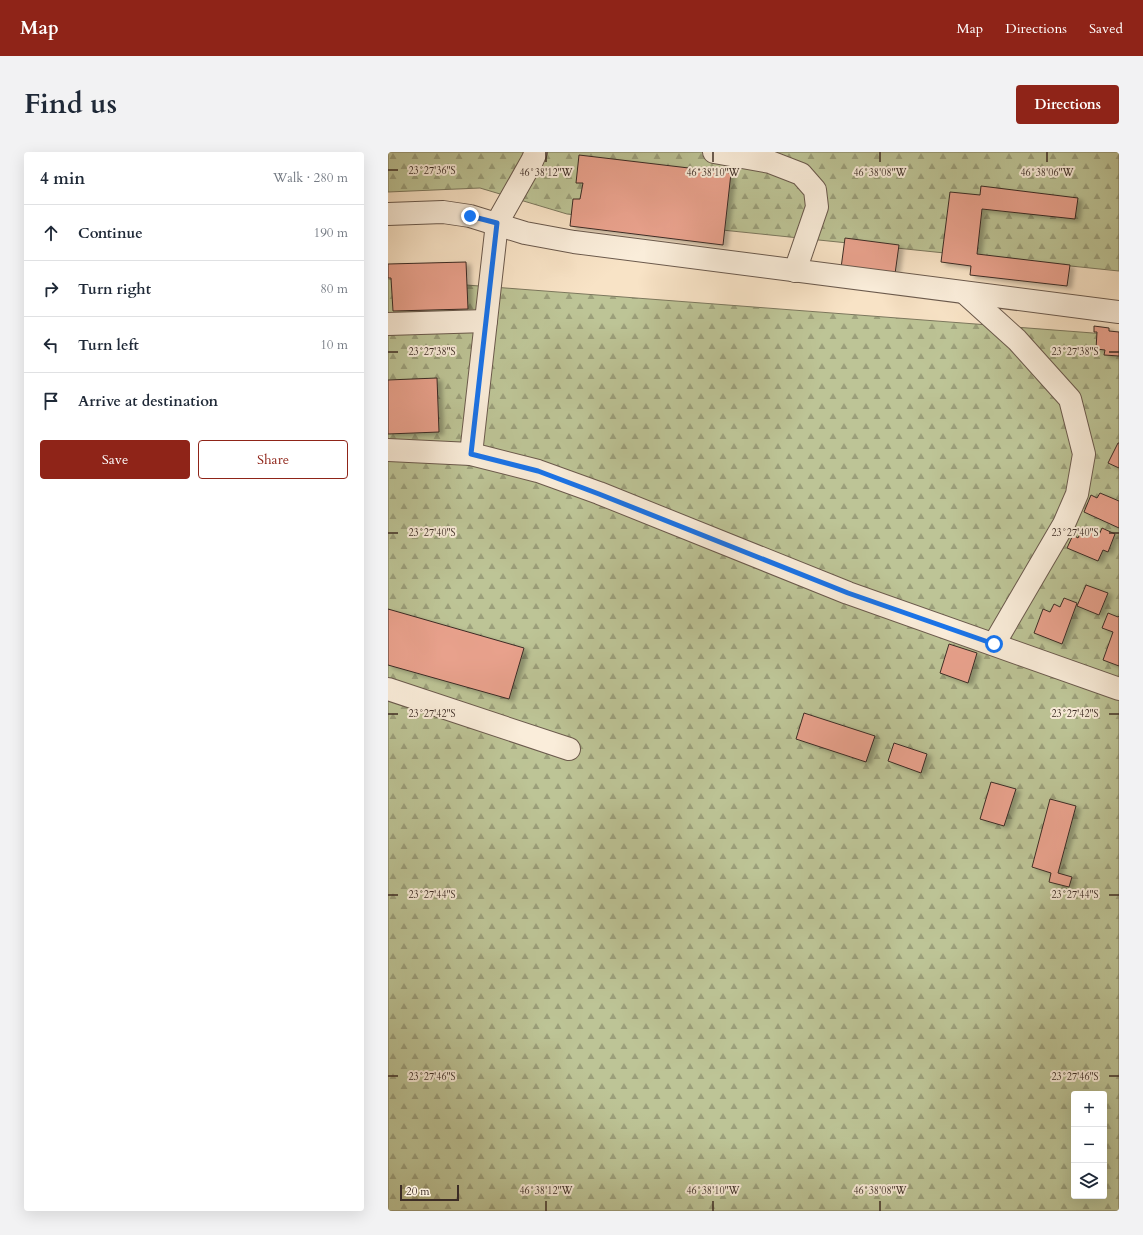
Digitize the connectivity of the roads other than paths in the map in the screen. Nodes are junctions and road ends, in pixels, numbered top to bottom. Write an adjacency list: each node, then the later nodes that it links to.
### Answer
1 (536, 152): 4 (street)
2 (714, 152): 5 (street)
3 (388, 214): 4 (street)
4 (497, 223): 5 (street); 8 (street)
5 (796, 271): 6 (street)
6 (965, 293): 7 (street); 12 (street)
7 (1119, 312)
8 (486, 321): 9 (street); 11 (street)
9 (388, 324)
10 (388, 450): 11 (street)
11 (471, 454): 12 (street)
12 (994, 644): 14 (street)
13 (388, 689): 15 (street)
14 (1119, 689)
15 (569, 749)

